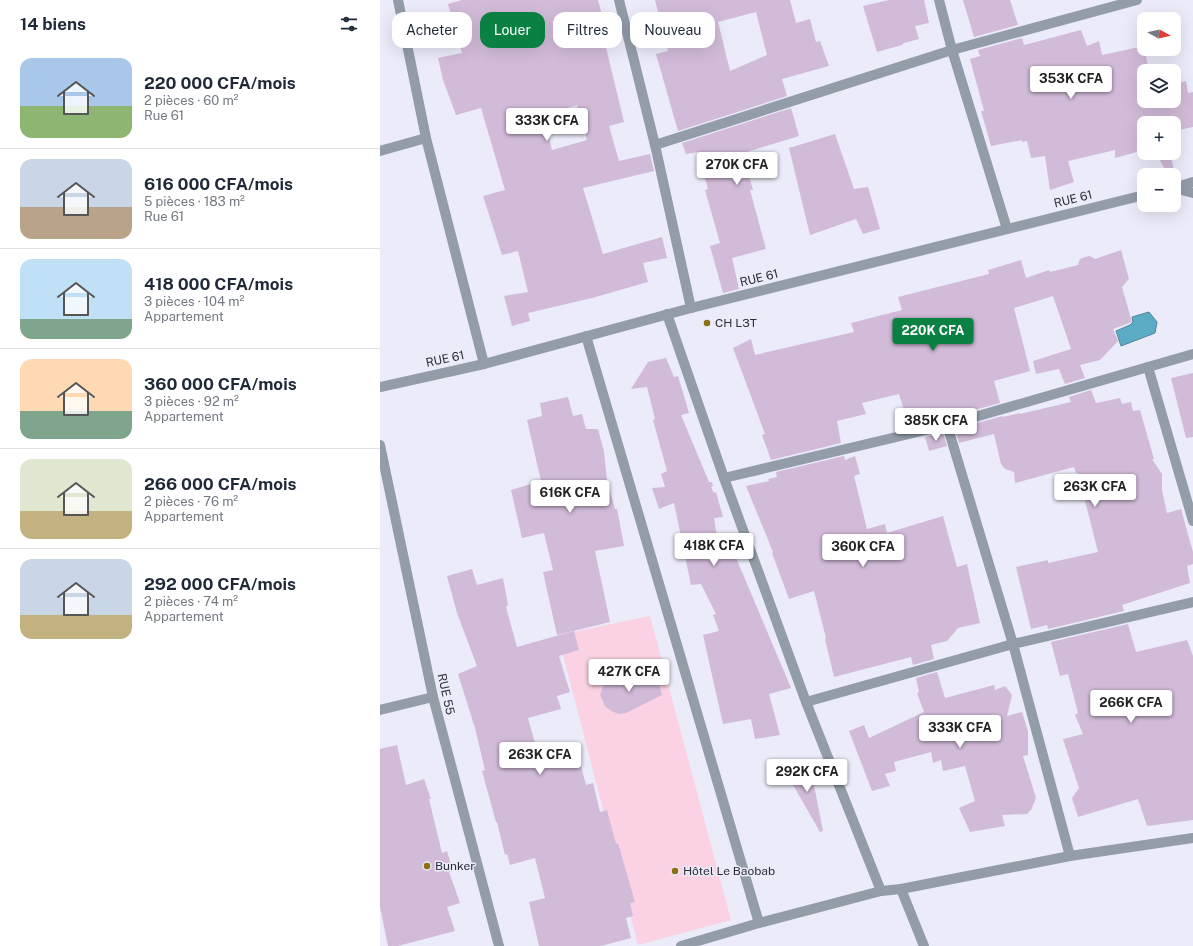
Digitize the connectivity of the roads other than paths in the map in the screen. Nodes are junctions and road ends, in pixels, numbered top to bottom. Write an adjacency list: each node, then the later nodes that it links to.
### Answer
1 (398, 0): 6 (street)
2 (619, 0): 7 (street)
3 (939, 0): 5 (street)
4 (1137, 0): 5 (street)
5 (952, 50): 7 (street); 14 (street)
6 (426, 138): 8 (street); 19 (street)
7 (655, 145): 15 (street)
8 (380, 151)
9 (1193, 182): 10 (street)
10 (1181, 186)
11 (1181, 190): 12 (street)
12 (1193, 193)
13 (1137, 197): 14 (street, RUE 61)
14 (1006, 229): 15 (street, RUE 61)
15 (691, 308): 16 (street, RUE 61)
16 (667, 314): 17 (street, RUE 61); 24 (street)
17 (586, 336): 19 (street, RUE 61); 35 (street)
18 (1193, 354): 20 (street)
19 (484, 364): 21 (street, RUE 61)
20 (1148, 367): 22 (street); 25 (street)
21 (380, 387)
22 (947, 425): 24 (street); 27 (street)
23 (380, 445): 28 (street, RUE 55)
24 (724, 478): 29 (street)
25 (1193, 521)
26 (1193, 602): 27 (street)
27 (1013, 644): 29 (street); 32 (street)
28 (433, 697): 30 (street); 36 (street, RUE 55)
29 (806, 702): 34 (street)
30 (380, 710)
31 (1193, 838): 32 (street)
32 (1070, 856): 33 (street)
33 (902, 889): 34 (street); 38 (street)
34 (881, 891): 35 (street)
35 (759, 923): 37 (street)
36 (499, 946)
37 (681, 946)
38 (924, 946)

